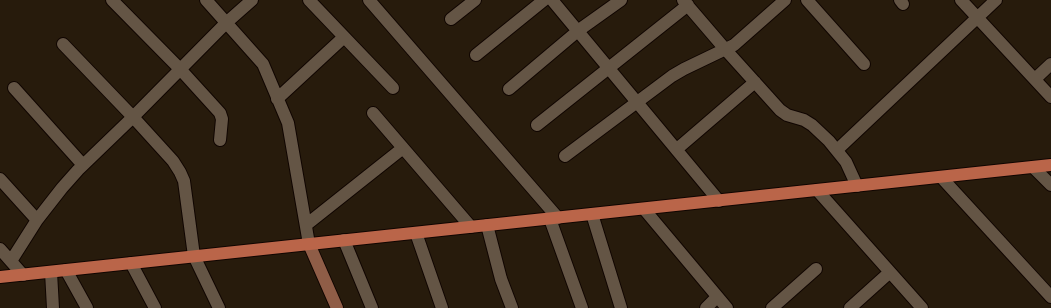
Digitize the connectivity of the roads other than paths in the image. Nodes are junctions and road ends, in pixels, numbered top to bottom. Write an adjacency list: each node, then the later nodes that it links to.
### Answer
1 (112, 0): 26 (street)
2 (206, 0): 17 (street)
3 (252, 0): 17 (street)
4 (309, 0): 19 (street)
5 (369, 0): 54 (street)
6 (475, 0): 16 (street)
7 (544, 0): 22 (street)
8 (552, 0): 18 (street)
9 (621, 0): 18 (street)
10 (785, 0): 21 (street)
11 (807, 0): 23 (street)
12 (961, 0): 15 (street)
13 (996, 0): 15 (street)
14 (686, 3): 21 (street); 25 (street)
15 (978, 17): 27 (street); 41 (street)
16 (451, 19)
17 (226, 23): 26 (street); 33 (street)
18 (579, 30): 25 (street); 31 (street)
19 (344, 37): 30 (street); 33 (street)
20 (63, 44): 36 (street)
21 (725, 49): 28 (street); 34 (street)
22 (476, 55)
23 (864, 64)
24 (1051, 64): 27 (street)
25 (609, 67): 34 (street); 37 (street)
26 (180, 69): 36 (street); 38 (street)
27 (1035, 79): 32 (street)
28 (755, 82): 40 (street); 41 (street)
29 (14, 88): 43 (street)
30 (393, 88)
31 (509, 89)
32 (1051, 97)
33 (277, 98): 56 (street)
34 (638, 102): 40 (street); 42 (street)
35 (373, 113): 39 (street)
36 (133, 117): 43 (street); 63 (street)
37 (537, 125)
38 (220, 140)
39 (403, 148): 56 (street); 58 (street)
40 (677, 149): 51 (street)
41 (837, 150): 49 (street)
42 (565, 156)
43 (83, 165): 55 (street)
44 (1051, 166): 45 (main road)
45 (1033, 167): 46 (main road); 48 (street)
46 (941, 177): 49 (main road); 73 (street)
47 (0, 179): 55 (street)
48 (1051, 185)
49 (857, 186): 50 (main road)
50 (817, 190): 51 (main road); 69 (street)
51 (719, 201): 52 (main road)
52 (644, 209): 53 (main road); 72 (street)
53 (592, 214): 54 (main road); 83 (street)
54 (554, 218): 57 (main road); 82 (street)
55 (37, 220): 64 (street)
56 (306, 225): 61 (street)
57 (487, 225): 58 (main road); 81 (street)
58 (471, 227): 59 (main road)
59 (416, 233): 60 (main road); 80 (street)
60 (344, 240): 61 (main road); 79 (street)
61 (309, 244): 63 (main road); 78 (street)
62 (0, 249): 64 (street)
63 (194, 256): 65 (main road); 77 (street)
64 (11, 261): 70 (street)
65 (131, 263): 67 (main road); 76 (street)
66 (816, 269): 86 (street)
67 (66, 270): 68 (main road); 75 (street)
68 (51, 272): 70 (main road); 74 (street)
69 (890, 272): 87 (street); 88 (street)
70 (23, 275): 71 (main road)
71 (0, 277)
72 (717, 297): 84 (street); 85 (street)
73 (1051, 297)
74 (53, 308)
75 (87, 308)
76 (156, 308)
77 (219, 308)
78 (337, 308)
79 (372, 308)
80 (442, 308)
81 (512, 308)
82 (582, 308)
83 (620, 308)
84 (706, 308)
85 (727, 308)
86 (772, 308)
87 (850, 308)
88 (922, 308)

